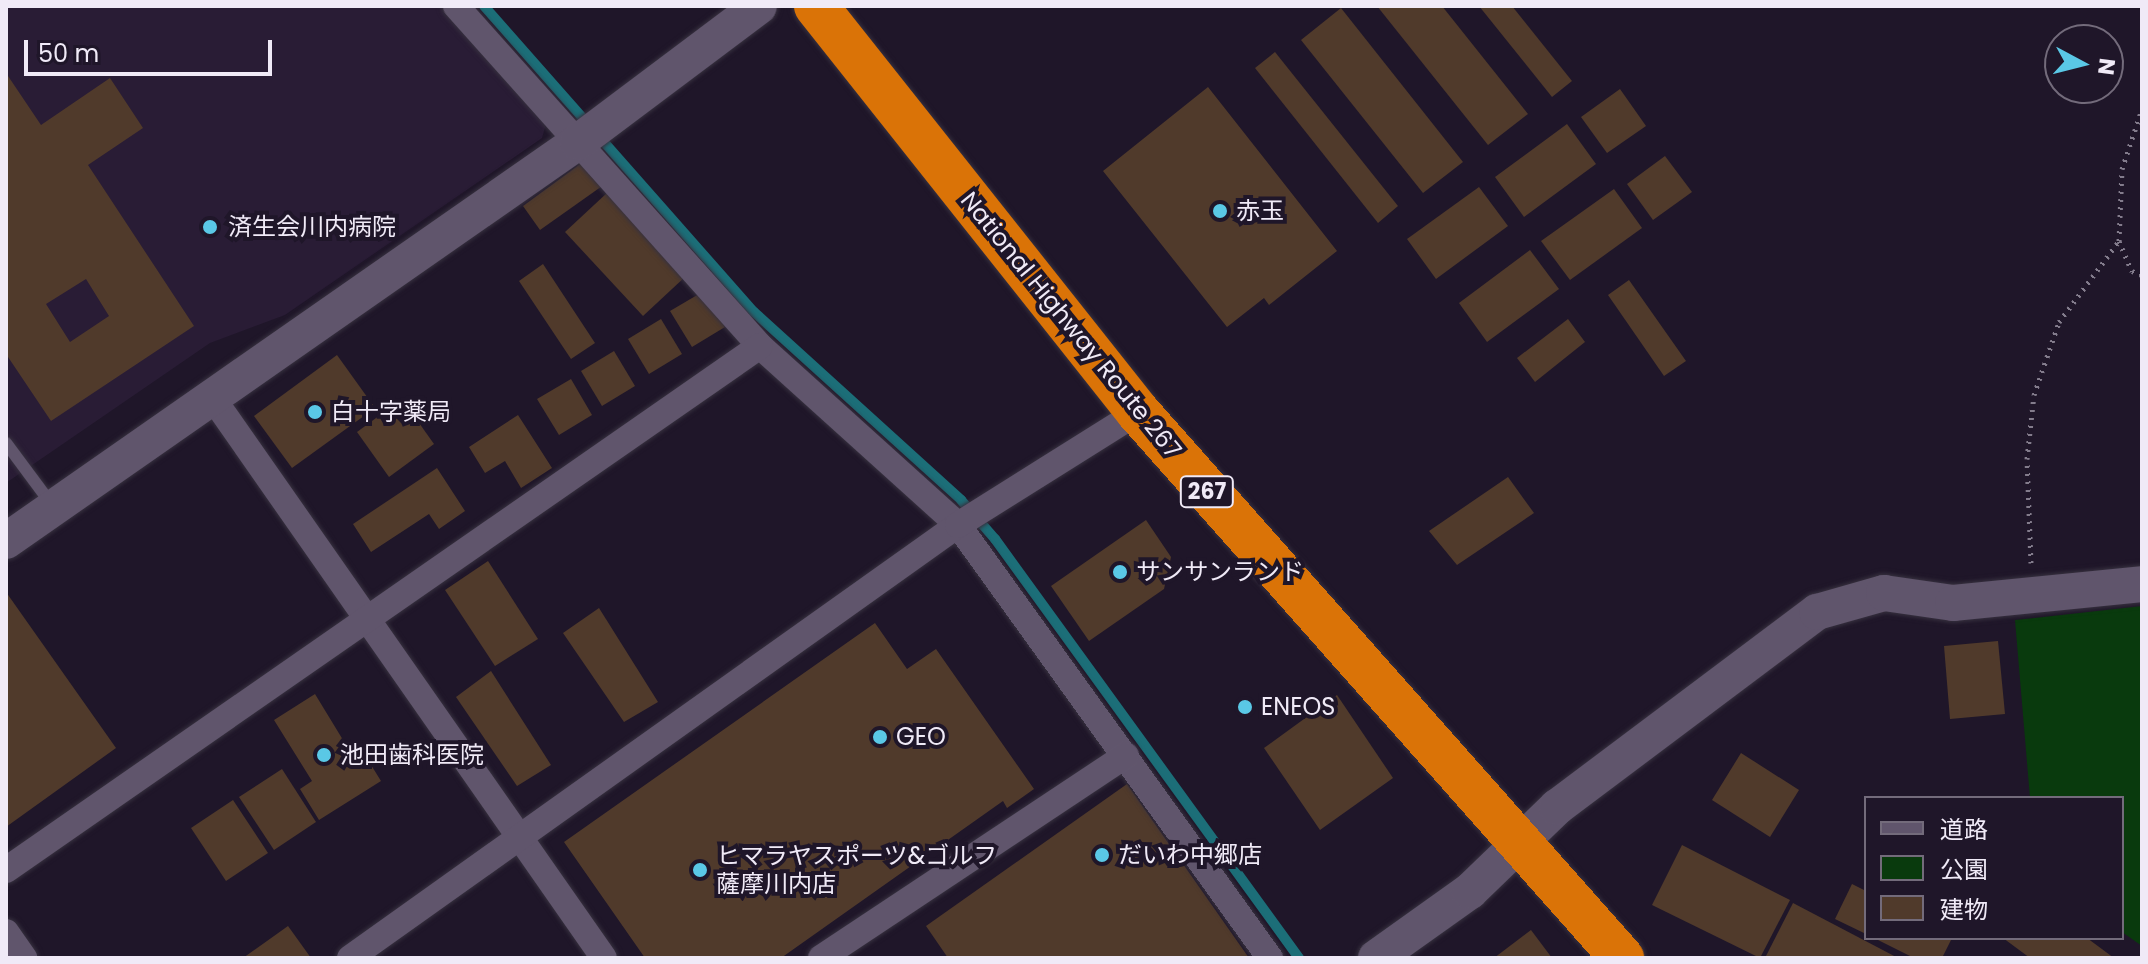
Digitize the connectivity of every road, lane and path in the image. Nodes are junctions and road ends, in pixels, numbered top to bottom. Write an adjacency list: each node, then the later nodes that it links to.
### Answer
1 (456, 6): 5 (street)
2 (759, 6): 5 (street)
3 (816, 6): 10 (highway, National Highway Route 267 / 267)
4 (2142, 109): 6 (path)
5 (588, 134): 8 (street); 9 (street)
6 (2119, 241): 7 (path); 16 (path)
7 (2142, 275)
8 (760, 346): 13 (street); 17 (street)
9 (212, 397): 12 (street); 17 (street)
10 (1138, 412): 13 (street); 20 (highway, National Highway Route 267 / 267)
11 (6, 443): 12 (lane)
12 (54, 508): 14 (street)
13 (968, 518): 18 (street); 19 (street)
14 (6, 541)
15 (2142, 584): 16 (street)
16 (2032, 599): 20 (street)
17 (366, 617): 19 (street); 21 (street)
18 (1126, 755): 26 (street); 27 (street)
19 (520, 838): 24 (street); 25 (street)
20 (1519, 846): 28 (street); 29 (highway, National Highway Route 267 / 267)
21 (6, 870)
22 (6, 932): 23 (street)
23 (24, 958)
24 (350, 958)
25 (604, 958)
26 (821, 958)
27 (1270, 958)
28 (1376, 958)
29 (1622, 958)

